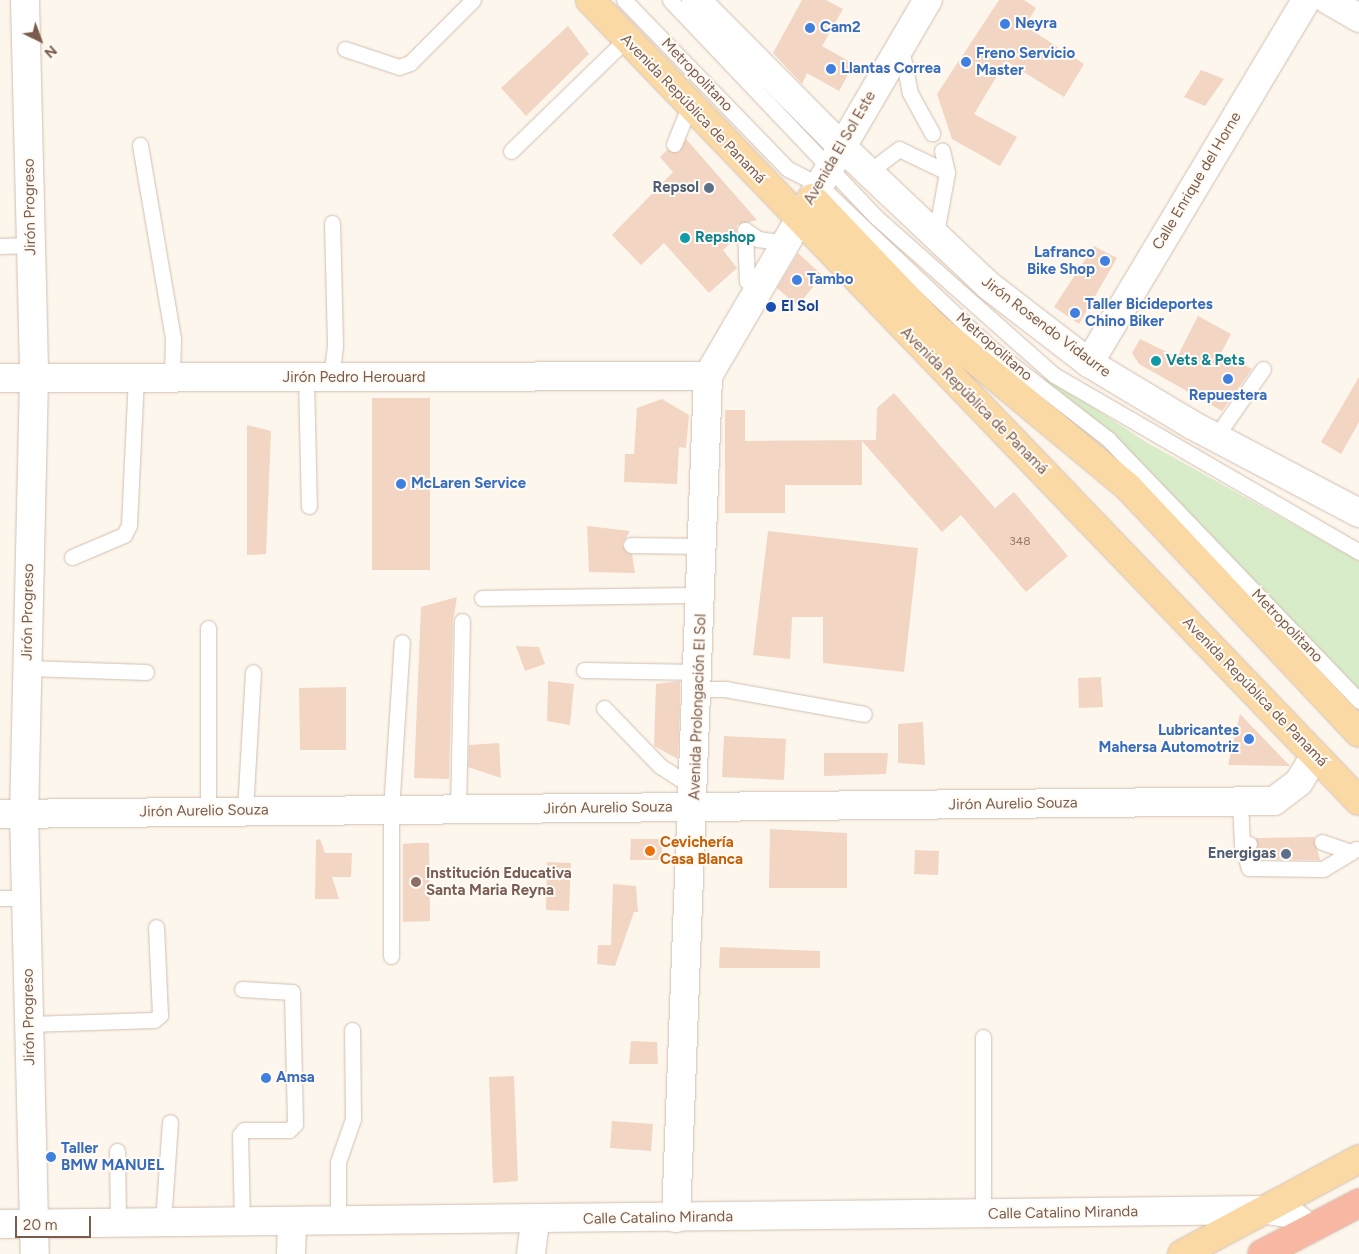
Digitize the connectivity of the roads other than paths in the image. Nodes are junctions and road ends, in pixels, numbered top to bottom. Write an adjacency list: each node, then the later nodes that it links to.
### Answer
1 (25, 0): 26 (street, Jirón Progreso)
2 (473, 0): 13 (lane)
3 (590, 0): 11 (main road, Avenida República de Panamá)
4 (624, 0): 22 (lane, Metropolitano)
5 (670, 0): 22 (lane, Metropolitano)
6 (696, 0): 22 (street, Avenida República de Panamá)
7 (928, 0): 12 (street, Avenida El Sol Este)
8 (1306, 0): 29 (street, Calle Enrique del Horne)
9 (1328, 0): 10 (street)
10 (1359, 18)
11 (626, 39): 14 (main road, Avenida República de Panamá); 18 (lane)
12 (900, 44): 15 (lane); 22 (street, Avenida El Sol Este)
13 (345, 49)
14 (689, 107): 16 (lane); 22 (main road, Avenida República de Panamá)
15 (932, 133)
16 (674, 144)
17 (140, 145): 36 (lane)
18 (511, 151)
19 (942, 151): 20 (lane)
20 (947, 172): 21 (lane); 24 (lane)
21 (866, 174): 22 (street, Jirón Rosendo Vidaurre); 24 (street, Jirón Rosendo Vidaurre)
22 (820, 183): 25 (street, Avenida Prolongación El Sol); 42 (lane, Metropolitano); 54 (lane, Metropolitano); 57 (main road, Avenida República de Panamá); 58 (main road, Avenida República de Panamá)
23 (332, 223): 35 (lane)
24 (935, 239): 29 (street, Jirón Rosendo Vidaurre)
25 (785, 243): 28 (street, Avenida Prolongación El Sol); 28 (lane)
26 (31, 245): 27 (lane); 33 (street, Jirón Progreso)
27 (0, 246)
28 (758, 291): 31 (street, Avenida Prolongación El Sol)
29 (1088, 363): 37 (street, Jirón Rosendo Vidaurre)
30 (1263, 369): 37 (lane)
31 (708, 376): 35 (street, Jirón Pedro Herouard); 41 (street, Avenida Prolongación El Sol)
32 (0, 378): 33 (street, Jirón Pedro Herouard)
33 (34, 378): 34 (street, Jirón Pedro Herouard); 49 (street, Jirón Progreso)
34 (136, 378): 36 (street, Jirón Pedro Herouard); 43 (lane)
35 (318, 378): 36 (street, Jirón Pedro Herouard); 38 (lane)
36 (172, 379)
37 (1215, 438): 39 (street, Jirón Rosendo Vidaurre)
38 (309, 506)
39 (1359, 513)
40 (631, 545): 41 (lane)
41 (703, 546): 44 (street, Avenida Prolongación El Sol)
42 (1359, 552)
43 (72, 557)
44 (701, 595): 45 (lane); 53 (street, Avenida Prolongación El Sol)
45 (482, 598)
46 (462, 621): 63 (lane)
47 (208, 628): 64 (lane)
48 (402, 642): 62 (lane)
49 (27, 668): 51 (lane); 66 (street, Jirón Progreso)
50 (584, 670): 53 (lane)
51 (146, 672)
52 (253, 672): 65 (lane)
53 (699, 681): 56 (lane); 59 (street, Avenida Prolongación El Sol)
54 (1359, 701)
55 (604, 708): 59 (lane)
56 (864, 714)
57 (1359, 733)
58 (1315, 755): 60 (main road, Avenida República de Panamá); 61 (street, Jirón Aurelio Souza)
59 (695, 798): 61 (street, Jirón Aurelio Souza); 63 (street, Jirón Aurelio Souza); 82 (street, Avenida Prolongación El Sol)
60 (1359, 801)
61 (1240, 802): 68 (lane)
62 (392, 810): 63 (street, Jirón Aurelio Souza); 65 (street, Jirón Aurelio Souza); 71 (lane)
63 (458, 810)
64 (208, 811): 65 (street, Jirón Aurelio Souza); 66 (street, Jirón Aurelio Souza)
65 (245, 811)
66 (12, 814): 69 (street, Jirón Progreso)
67 (1322, 842): 68 (lane)
68 (1355, 849)
69 (13, 898): 73 (street, Jirón Progreso)
70 (156, 927): 73 (lane)
71 (391, 956)
72 (242, 989): 87 (lane)
73 (29, 1024): 90 (street, Jirón Progreso)
74 (352, 1030): 85 (lane)
75 (983, 1037): 81 (lane)
76 (170, 1122): 86 (lane)
77 (117, 1151): 88 (lane)
78 (1359, 1159): 80 (main road)
79 (1359, 1203): 91 (highway)
80 (1267, 1210): 81 (street, Calle Catalino Miranda); 91 (street, Calle Catalino Miranda); 95 (main road)
81 (982, 1214): 82 (street, Calle Catalino Miranda)
82 (676, 1218): 83 (street, Calle Catalino Miranda)
83 (535, 1219): 85 (street, Calle Catalino Miranda); 94 (street)
84 (292, 1221): 85 (street, Calle Catalino Miranda); 87 (street, Calle Catalino Miranda); 93 (street)
85 (338, 1221)
86 (164, 1222): 87 (street, Calle Catalino Miranda); 88 (street, Calle Catalino Miranda)
87 (242, 1222)
88 (118, 1223): 90 (street, Calle Catalino Miranda)
89 (0, 1224): 90 (street, Calle Catalino Miranda)
90 (34, 1224): 92 (street, Jirón Progreso)
91 (1310, 1229): 96 (highway)
92 (35, 1254)
93 (291, 1254)
94 (531, 1254)
95 (1182, 1254)
96 (1262, 1254)

